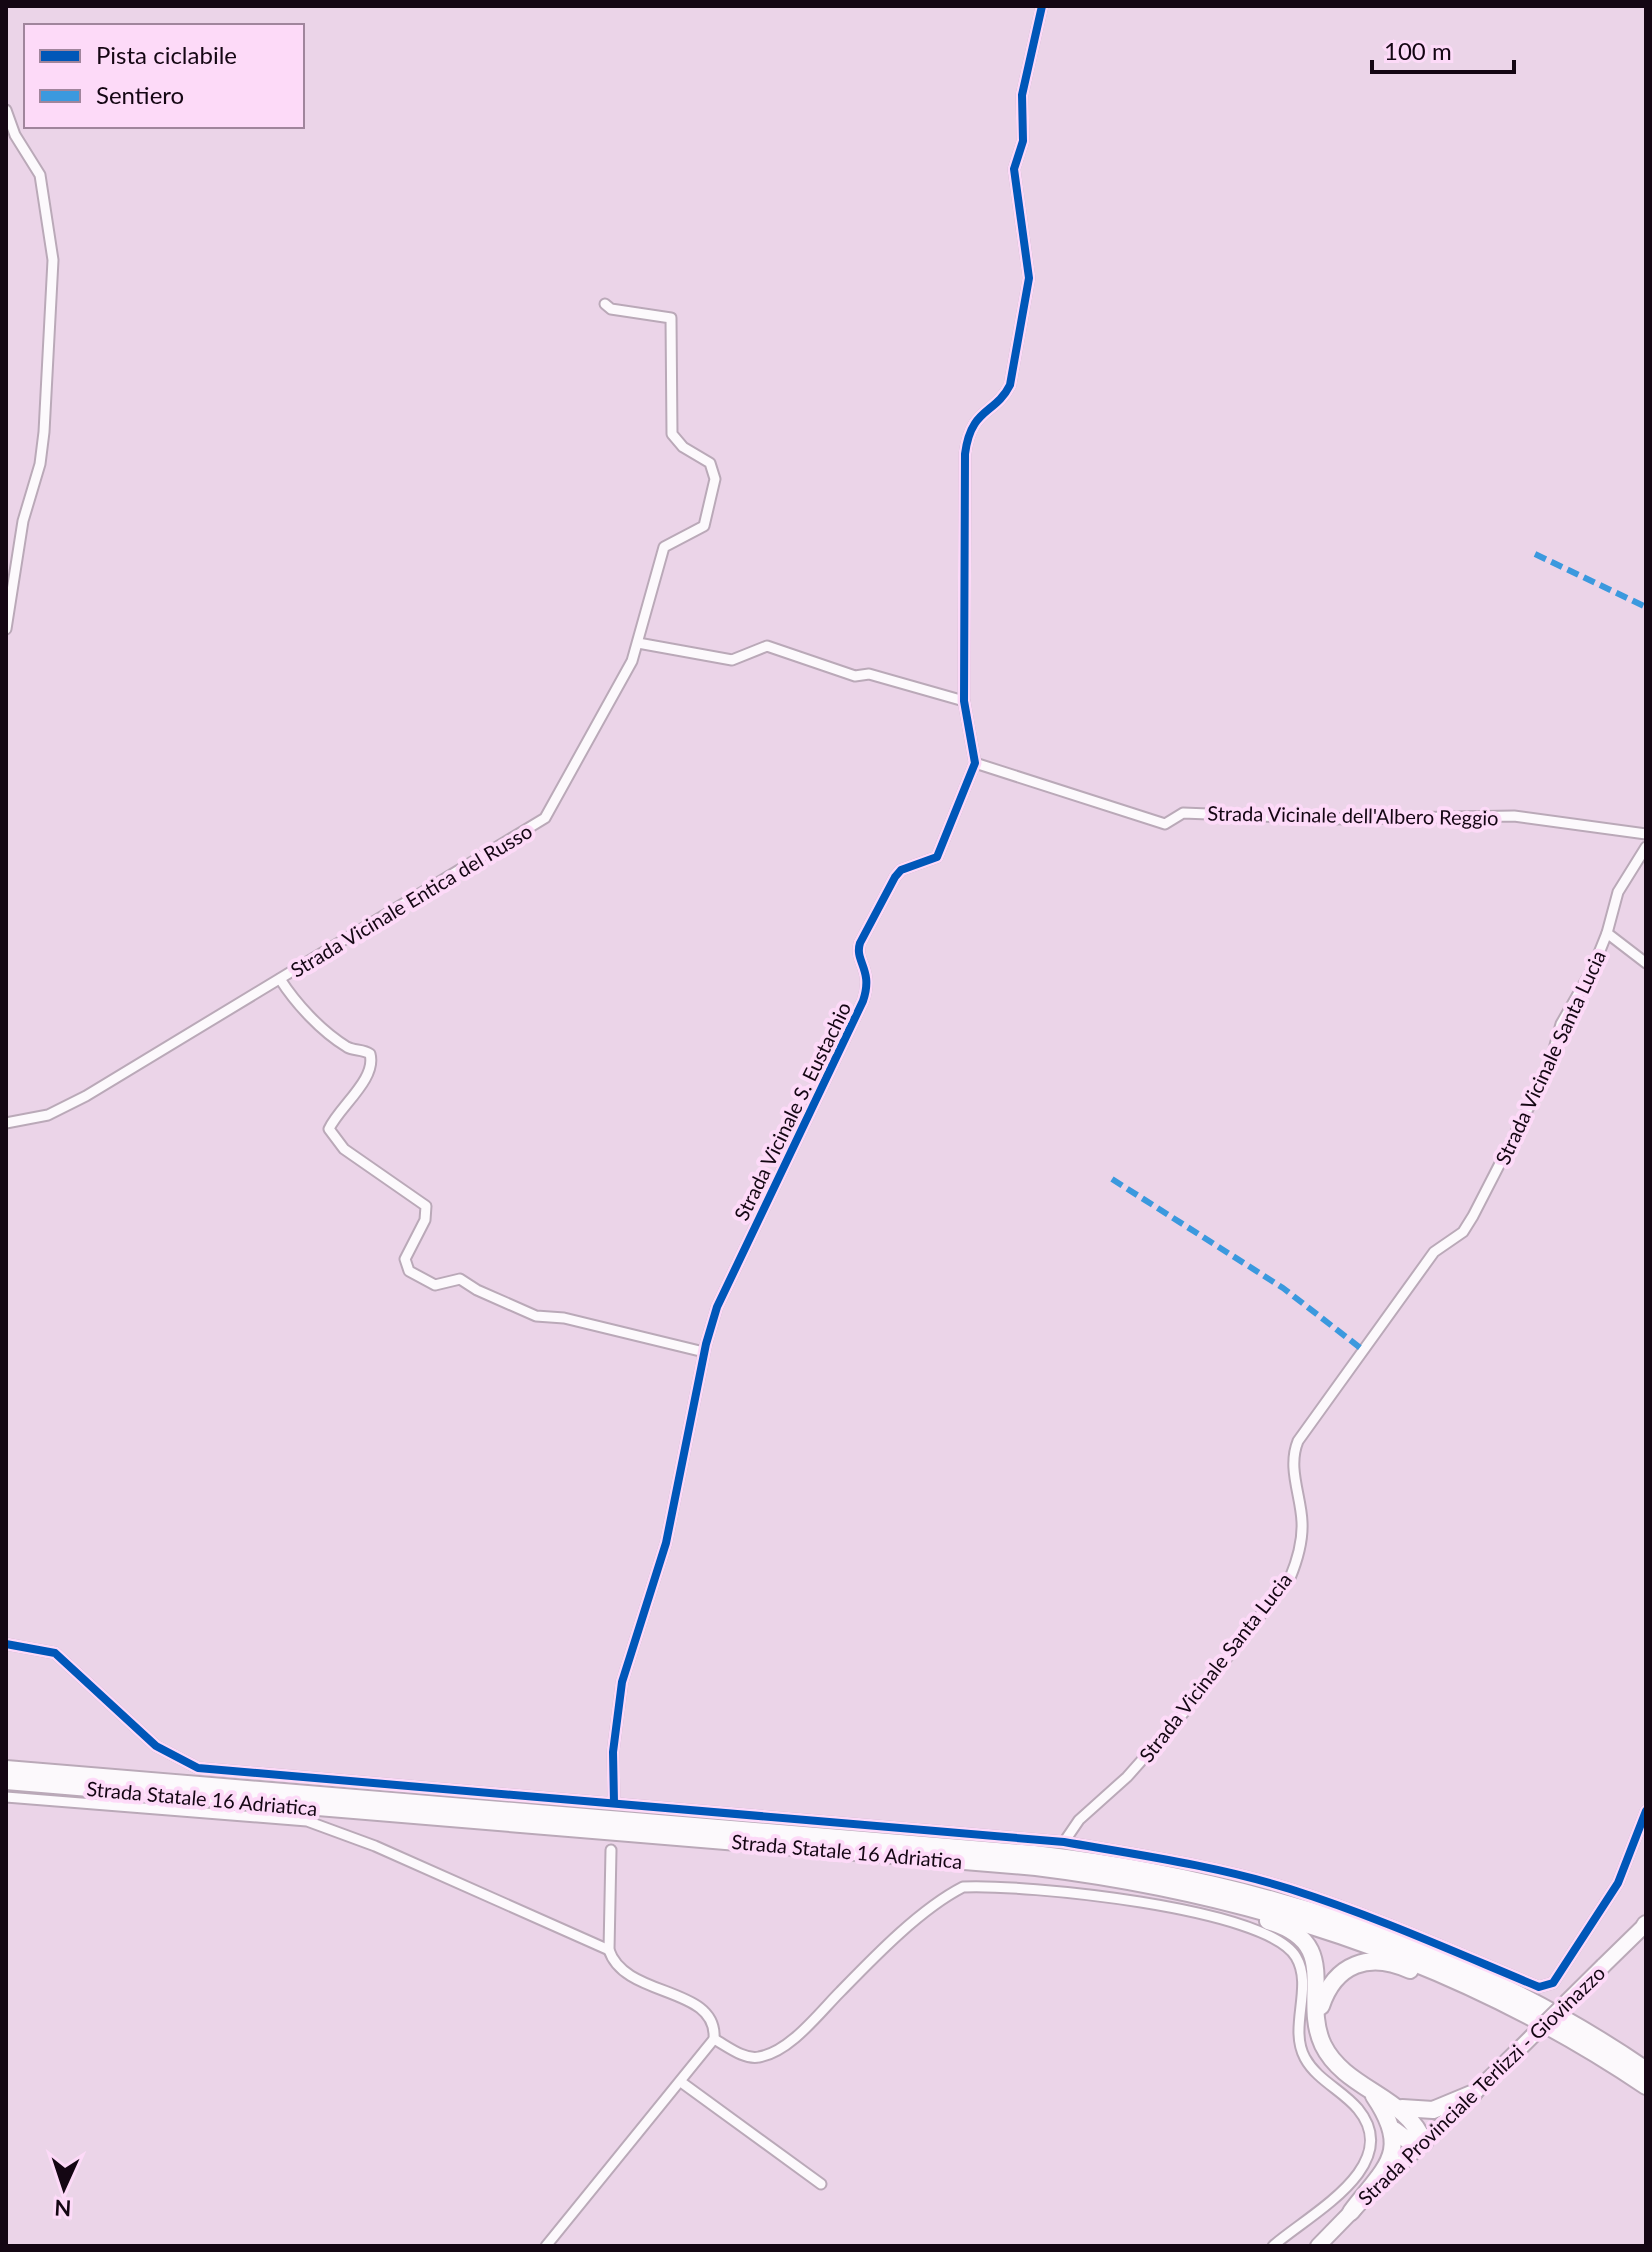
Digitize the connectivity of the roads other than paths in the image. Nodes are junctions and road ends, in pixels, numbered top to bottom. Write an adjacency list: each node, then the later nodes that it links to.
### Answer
1 (1042, 6): 6 (street)
2 (6, 110): 4 (street)
3 (605, 304): 5 (street, Strada Vicinale Entica del Russo)
4 (6, 629)
5 (638, 643): 6 (street); 12 (street, Strada Vicinale Entica del Russo)
6 (964, 701): 7 (street)
7 (975, 763): 8 (street, Strada Vicinale dell'Albero Reggio); 14 (street, Strada Vicinale S. Eustachio)
8 (1646, 834)
9 (1646, 847): 10 (street, Strada Vicinale Santa Lucia)
10 (1607, 933): 11 (street, Strada Vicinale Santa Lucia); 23 (street, Strada Vicinale Santa Lucia)
11 (1646, 963)
12 (280, 979): 13 (street, Strada Vicinale Entica del Russo); 14 (street)
13 (6, 1123)
14 (704, 1352): 21 (street, Strada Vicinale S. Eustachio)
15 (6, 1644): 21 (street)
16 (6, 1760): 18 (highway)
17 (6, 1769): 18 (highway, Strada Statale 16 Adriatica)
18 (70, 1775): 31 (highway, Strada Statale 16 Adriatica)
19 (6, 1781): 25 (highway, Strada Statale 16 Adriatica)
20 (6, 1797): 27 (street)
21 (614, 1803): 23 (street)
22 (1646, 1811): 23 (street)
23 (1064, 1842)
24 (611, 1850): 27 (street)
25 (1177, 1889): 28 (highway, Strada Statale 16 Adriatica); 29 (highway)
26 (1646, 1925): 35 (main road, Strada Provinciale Terlizzi - Giovinazzo, bridge)
27 (609, 1950): 30 (street)
28 (1525, 2013): 29 (highway); 33 (highway, Strada Statale 16 Adriatica)
29 (1318, 2015): 34 (highway)
30 (714, 2039): 32 (street); 42 (street)
31 (1646, 2070)
32 (681, 2082): 39 (street); 41 (street)
33 (1646, 2086)
34 (1371, 2092): 36 (highway); 37 (highway)
35 (1474, 2093): 36 (highway); 38 (main road, Strada Provinciale Terlizzi - Giovinazzo)
36 (1397, 2106): 38 (highway)
37 (1394, 2130): 38 (highway); 40 (highway)
38 (1424, 2143): 40 (main road, Strada Provinciale Terlizzi - Giovinazzo)
39 (821, 2184)
40 (1351, 2212): 43 (main road, Strada Provinciale Terlizzi - Giovinazzo)
41 (546, 2246)
42 (1273, 2246)
43 (1318, 2246)

